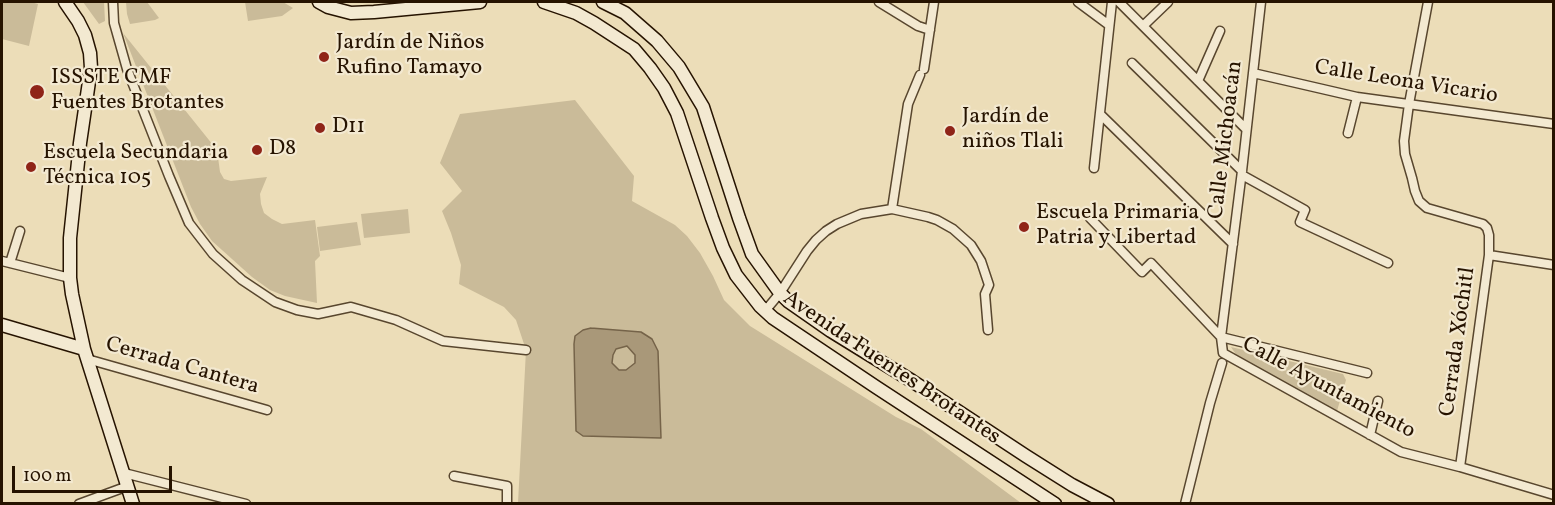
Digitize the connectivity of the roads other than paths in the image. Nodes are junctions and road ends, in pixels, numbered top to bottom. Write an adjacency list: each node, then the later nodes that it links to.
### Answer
1 (65, 2): 38 (street)
2 (113, 2): 44 (street)
3 (319, 2): 4 (street)
4 (480, 2)
5 (544, 2): 40 (street, Avenida Fuentes Brotantes)
6 (603, 2): 39 (street, Avenida Fuentes Brotantes)
7 (879, 2): 17 (street)
8 (934, 2): 17 (street)
9 (1078, 2): 15 (street)
10 (1112, 2): 15 (street)
11 (1119, 2): 16 (street)
12 (1168, 2): 16 (street)
13 (1261, 2): 20 (street, Calle Michoacán)
14 (1428, 2): 23 (street)
15 (1109, 25): 24 (street)
16 (1143, 26): 21 (street)
17 (930, 30): 30 (street)
18 (1220, 32): 21 (street)
19 (1132, 63): 29 (street)
20 (1253, 73): 22 (street, Calle Leona Vicario); 26 (street, Calle Michoacán)
21 (1198, 81): 26 (street)
22 (1357, 98): 23 (street, Calle Leona Vicario); 27 (street)
23 (1409, 104): 25 (street, Calle Leona Vicario); 34 (street, Cerrada Xóchitl)
24 (1100, 114): 28 (street); 33 (street)
25 (1554, 124)
26 (1246, 129): 29 (street, Calle Michoacán)
27 (1348, 133)
28 (1094, 168)
29 (1242, 173): 33 (street, Calle Michoacán); 36 (street)
30 (892, 209): 39 (street); 42 (street)
31 (1090, 218): 43 (street)
32 (20, 231): 35 (street)
33 (1233, 244): 43 (street, Calle Michoacán)
34 (1489, 255): 37 (street); 52 (street, Cerrada Xóchitl)
35 (6, 262): 38 (street)
36 (1388, 263)
37 (1554, 265)
38 (70, 278): 46 (street)
39 (780, 293): 40 (street); 62 (street, Avenida Fuentes Brotantes)
40 (765, 311): 61 (street, Avenida Fuentes Brotantes)
41 (2, 325): 46 (street)
42 (987, 330)
43 (1221, 337): 45 (street, Calle Michoacán); 48 (street)
44 (526, 350)
45 (1223, 353): 51 (street, Calle Ayuntamiento)
46 (85, 354): 50 (street, Cerrada Cantera); 53 (street)
47 (1222, 363): 63 (street)
48 (1367, 373)
49 (1378, 401): 51 (street)
50 (267, 410)
51 (1370, 435): 52 (street, Calle Ayuntamiento)
52 (1460, 467): 56 (street, Calle Ayuntamiento)
53 (123, 473): 55 (street); 59 (street)
54 (454, 476): 60 (street)
55 (128, 486): 57 (street); 58 (street)
56 (1554, 495)
57 (78, 504)
58 (133, 504)
59 (246, 504)
60 (507, 504)
61 (1055, 504)
62 (1108, 504)
63 (1185, 504)

